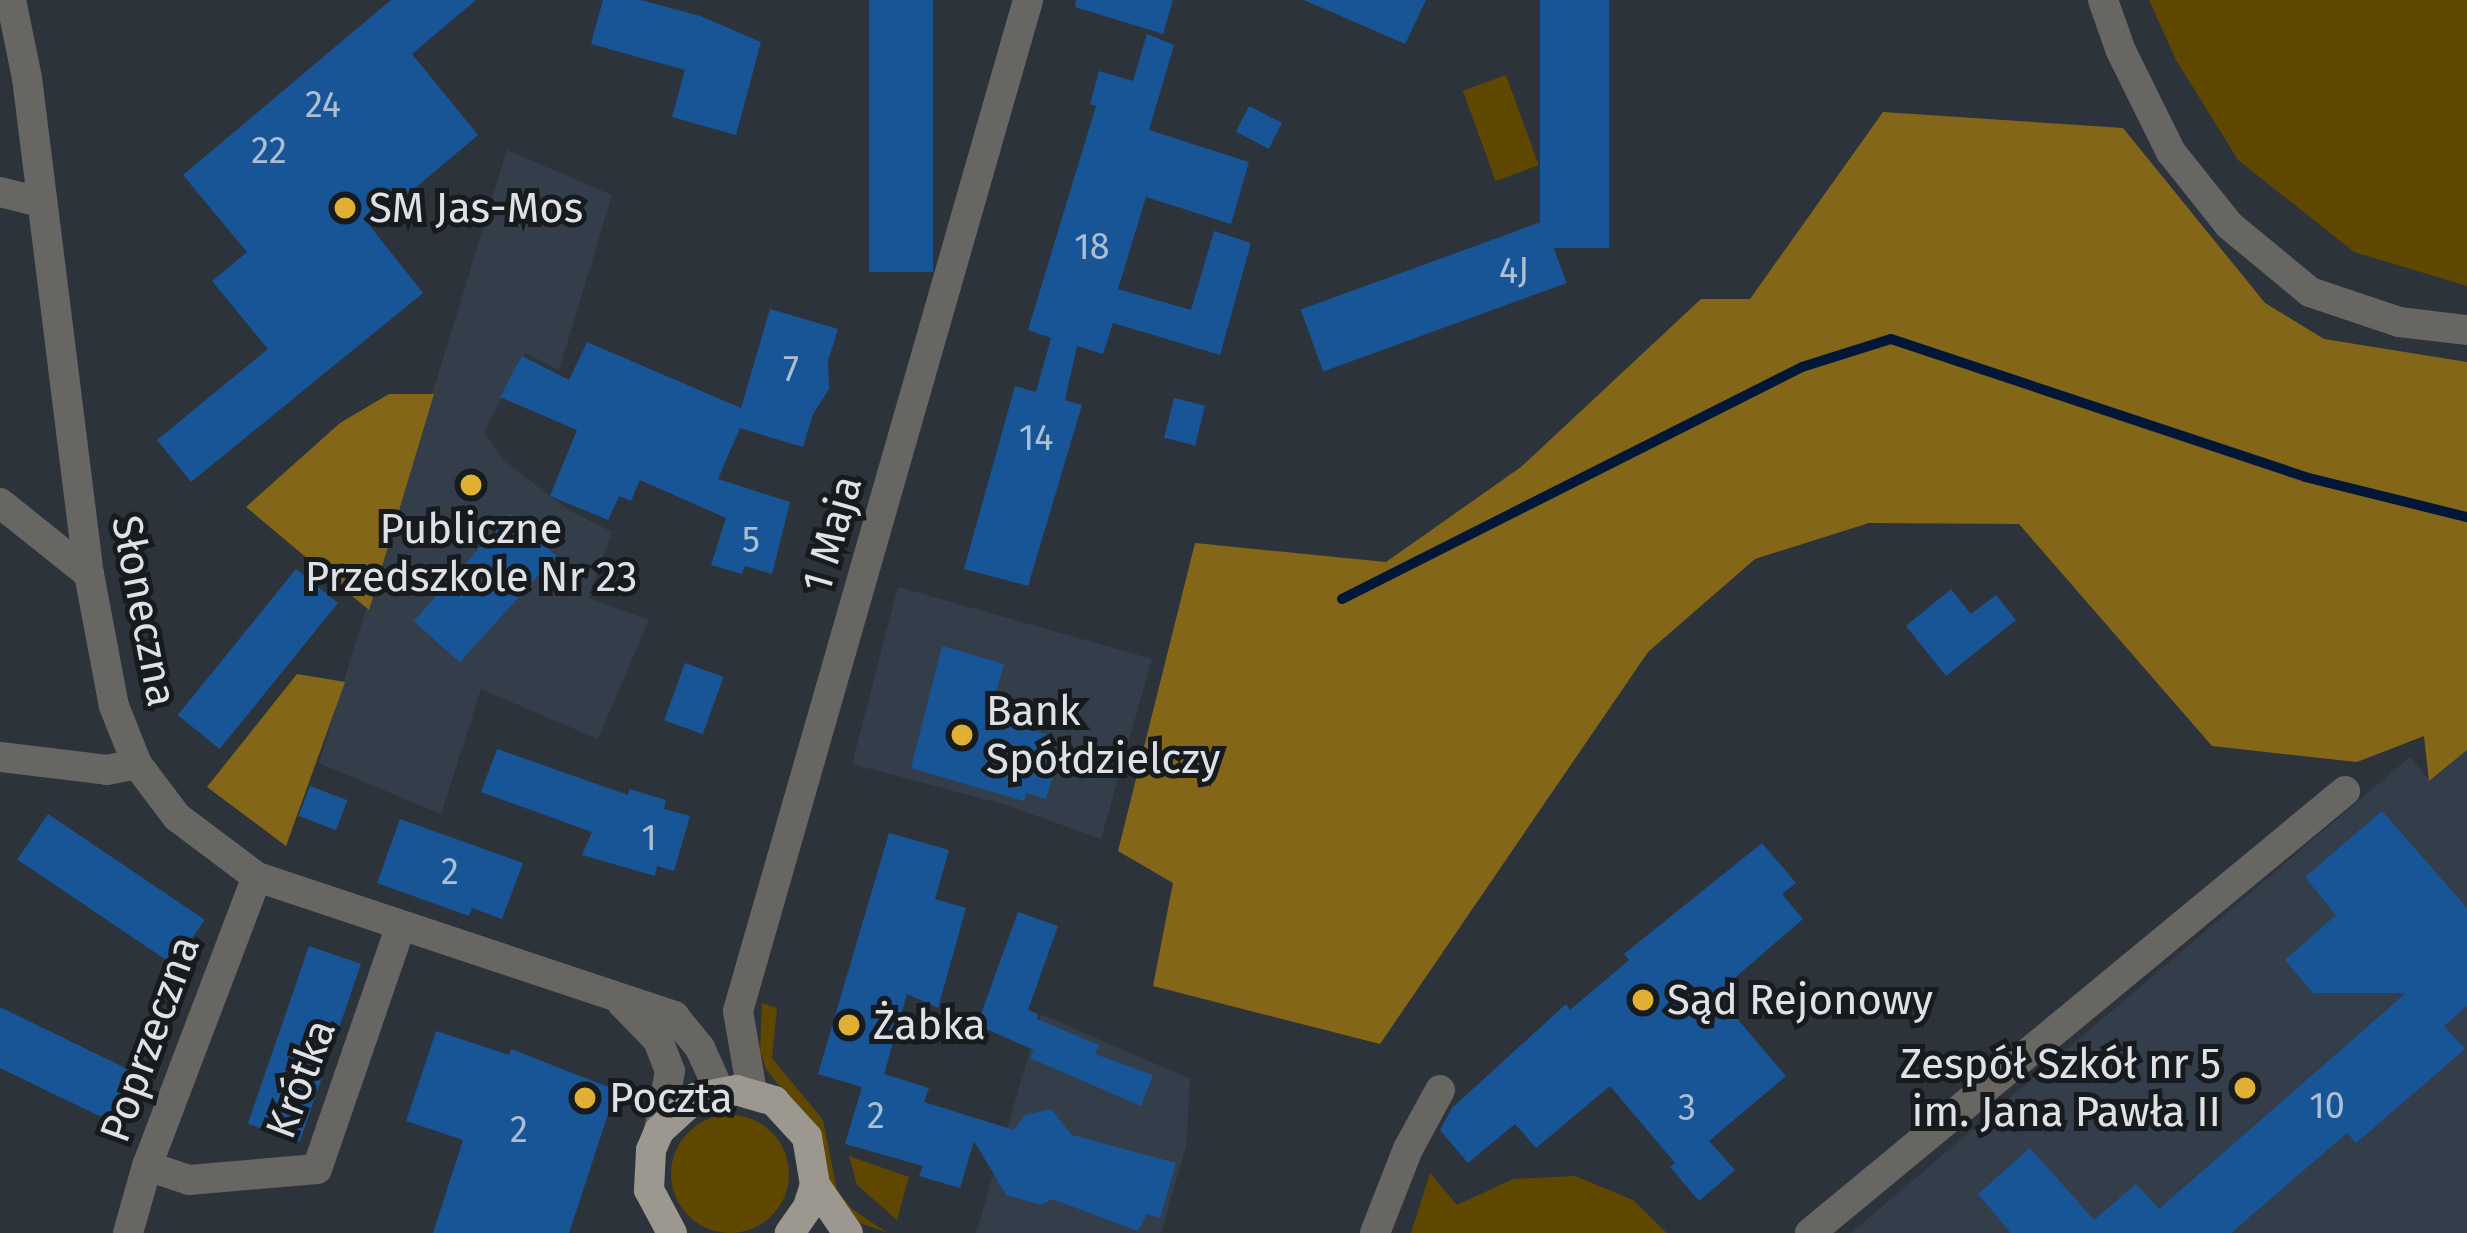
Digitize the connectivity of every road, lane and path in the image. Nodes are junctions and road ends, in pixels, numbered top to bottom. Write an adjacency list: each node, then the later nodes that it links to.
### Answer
1 (11, 0): 5 (street, Słoneczna)
2 (1028, 0): 17 (street, 1 Maja)
3 (2103, 0): 6 (street)
4 (0, 192): 5 (street)
5 (40, 202): 8 (street, Słoneczna)
6 (2467, 330)
7 (0, 503): 8 (street)
8 (89, 574): 10 (street, Słoneczna)
9 (0, 758): 10 (street)
10 (137, 764): 12 (street, Słoneczna)
11 (2345, 791): 28 (street)
12 (257, 877): 13 (street, Słoneczna); 19 (street, Poprzeczna)
13 (400, 928): 14 (street, Słoneczna); 19 (street, Krótka)
14 (618, 999): 15 (street, Słoneczna); 18 (street, Słoneczna)
15 (719, 1090): 17 (main road); 18 (main road)
16 (1440, 1090): 27 (street)
17 (752, 1092): 20 (main road)
18 (659, 1131): 21 (main road)
19 (147, 1166): 22 (street, Poprzeczna)
20 (815, 1185): 25 (main road); 26 (main road)
21 (649, 1190): 23 (main road); 24 (main road)
22 (128, 1233)
23 (646, 1233)
24 (672, 1233)
25 (790, 1233)
26 (848, 1233)
27 (1375, 1233)
28 (1810, 1233)

